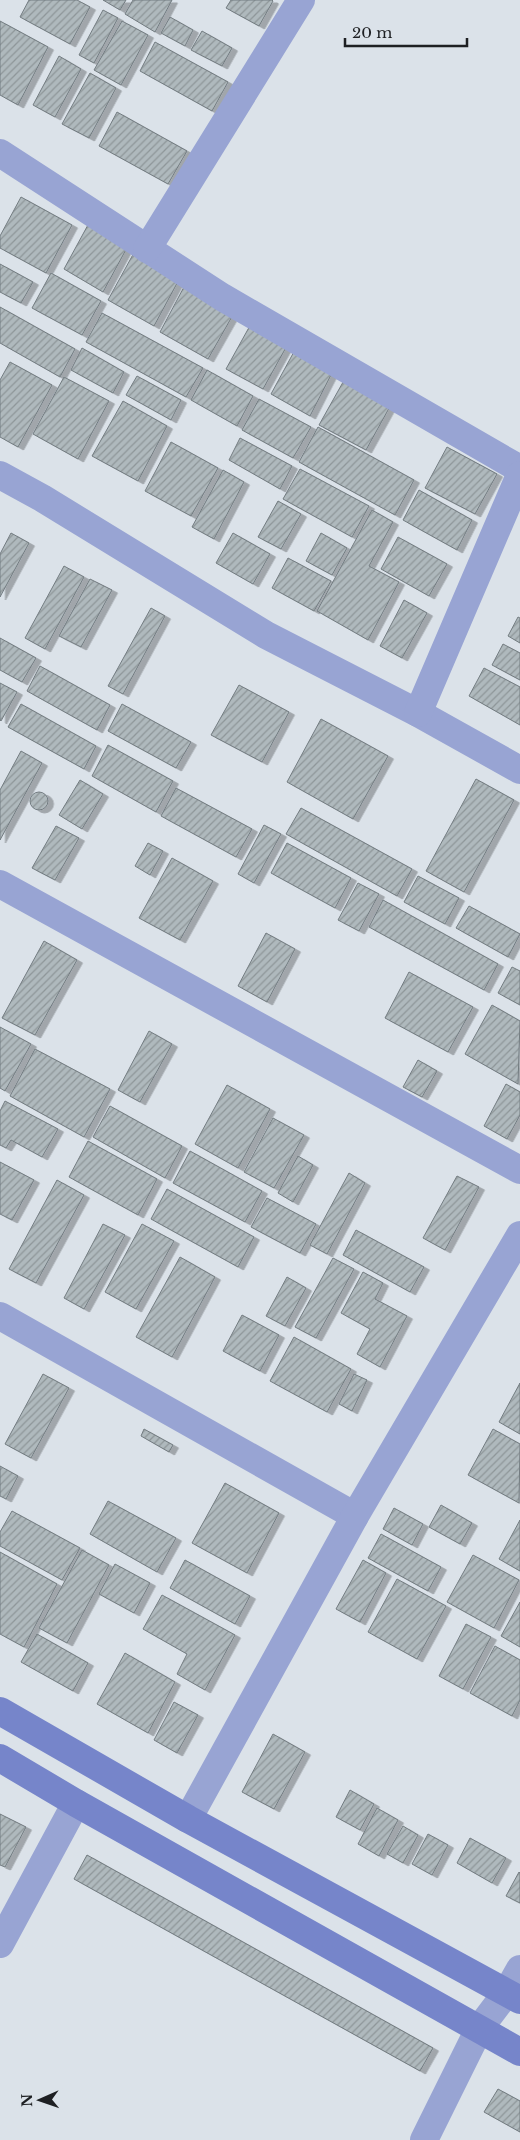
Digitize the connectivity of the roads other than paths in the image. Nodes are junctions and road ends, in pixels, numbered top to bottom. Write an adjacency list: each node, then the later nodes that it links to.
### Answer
1 (301, 0): 3 (street)
2 (0, 153): 3 (street)
3 (147, 249): 4 (street)
4 (520, 470)
5 (0, 475): 7 (street)
6 (520, 476): 7 (street)
7 (418, 713): 8 (street)
8 (520, 770)
9 (0, 884): 10 (street)
10 (520, 1170)
11 (520, 1235): 13 (street)
12 (0, 1316): 13 (street)
13 (355, 1516): 17 (street)
14 (0, 1711): 17 (main road)
15 (0, 1758): 16 (main road)
16 (76, 1803): 18 (street); 20 (main road)
17 (188, 1819): 19 (main road)
18 (0, 1944)
19 (516, 1987): 20 (street)
20 (479, 2029): 21 (main road); 22 (street)
21 (520, 2052)
22 (424, 2140)

